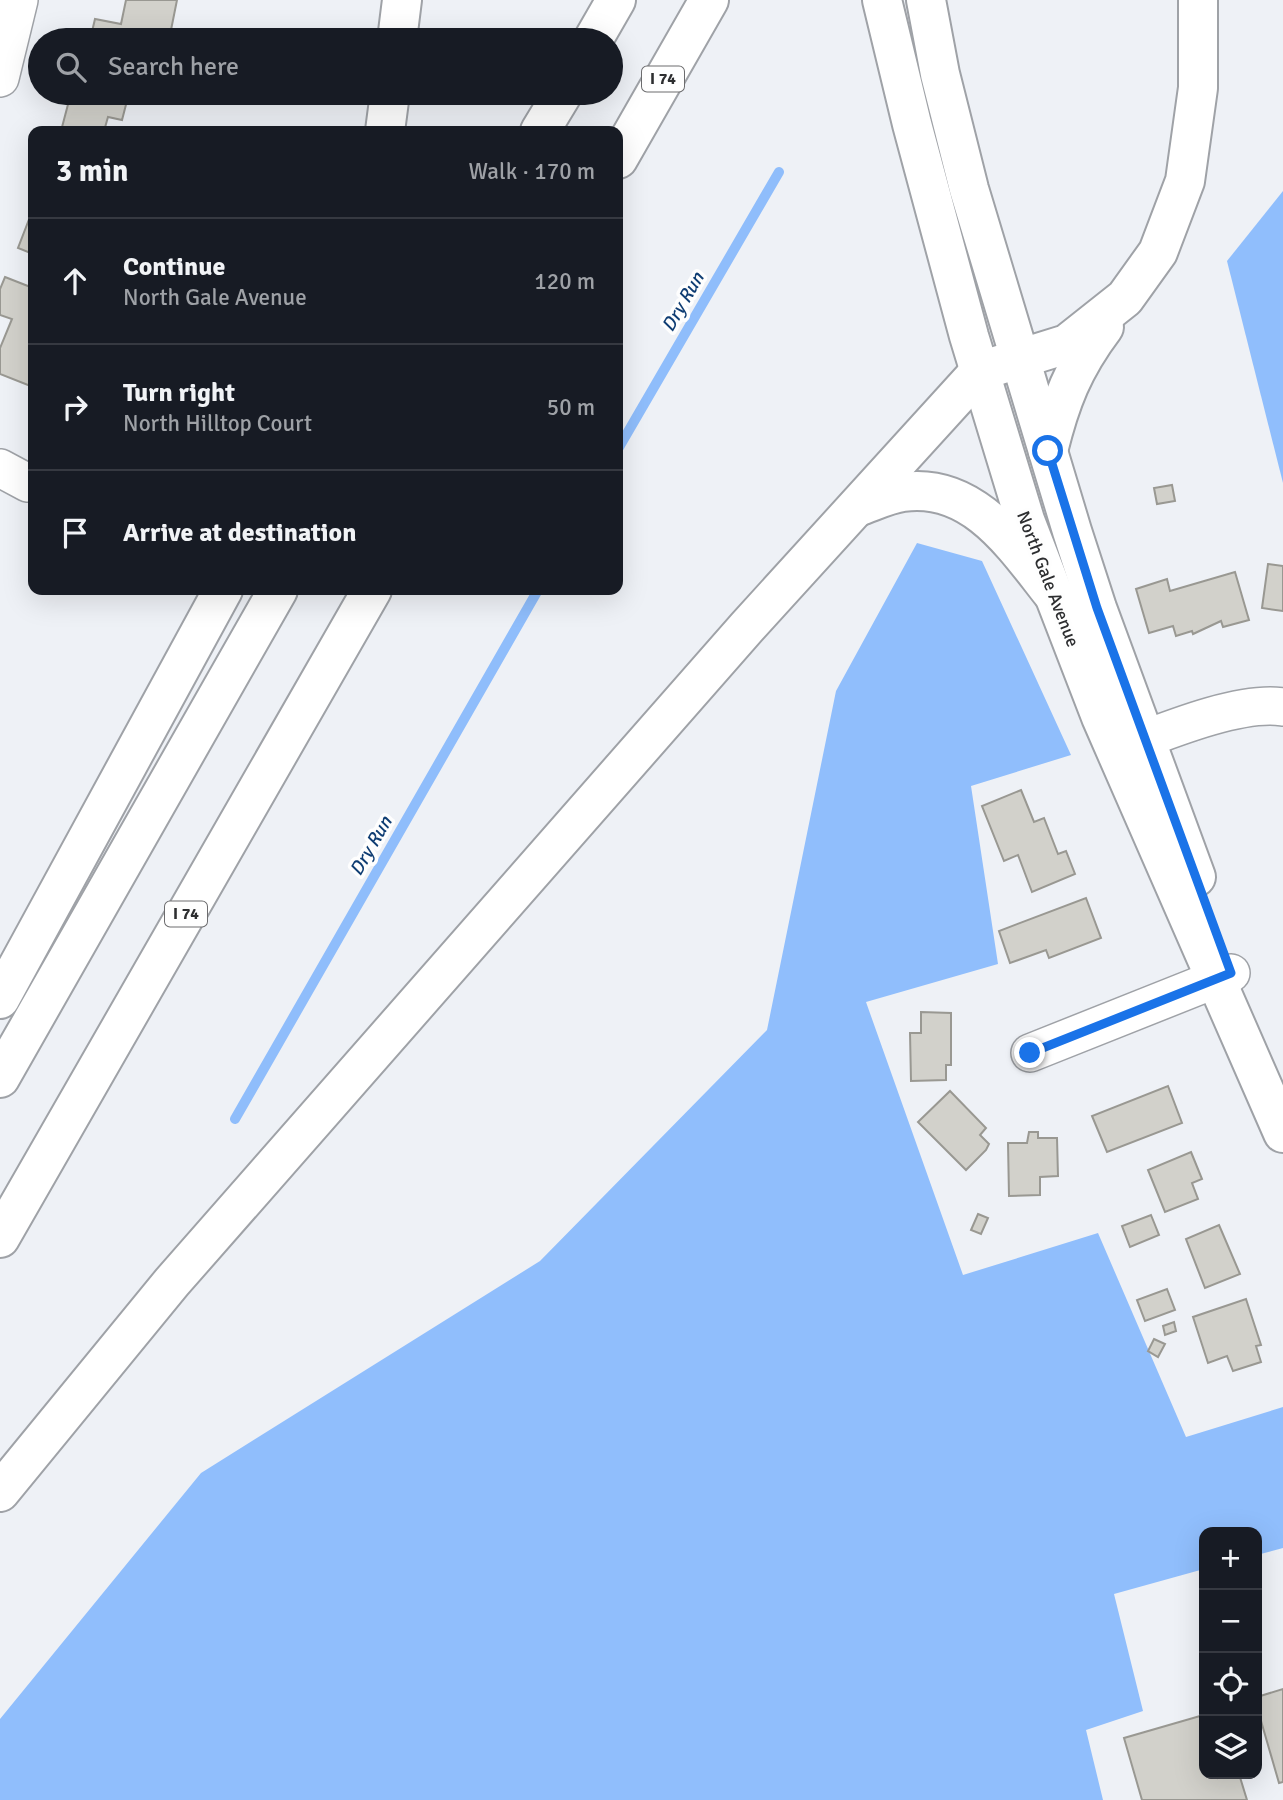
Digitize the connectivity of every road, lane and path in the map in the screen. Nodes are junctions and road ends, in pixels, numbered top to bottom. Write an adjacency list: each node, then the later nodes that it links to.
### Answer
1 (19, 0): 10 (street)
2 (402, 0): 8 (main road)
3 (616, 0): 9 (main road)
4 (709, 0): 15 (main road, I 74)
5 (883, 0): 18 (main road, North Gale Avenue)
6 (926, 0): 17 (main road, North Gale Avenue)
7 (1198, 0): 16 (main road)
8 (398, 28)
9 (600, 28)
10 (0, 78)
11 (388, 105): 13 (main road)
12 (556, 105): 14 (main road)
13 (385, 126)
14 (543, 126)
15 (623, 150)
16 (1125, 298): 17 (main road); 19 (main road)
17 (1020, 356): 18 (main road); 19 (main road, North Gale Avenue)
18 (980, 371): 20 (main road); 21 (main road, North Gale Avenue)
19 (1048, 451): 26 (main road, North Gale Avenue)
20 (857, 506): 21 (main road); 34 (main road)
21 (1052, 593): 26 (main road, North Gale Avenue)
22 (220, 595): 28 (main road)
23 (275, 595): 30 (main road)
24 (369, 595): 33 (main road, I 74)
25 (1283, 707): 26 (street)
26 (1130, 745): 27 (main road, North Gale Avenue)
27 (1224, 976): 29 (street); 31 (main road, North Gale Avenue); 32 (main road, North Gale Avenue)
28 (0, 999)
29 (1030, 1053)
30 (0, 1077)
31 (1283, 1118)
32 (1283, 1133)
33 (0, 1238)
34 (0, 1492)

